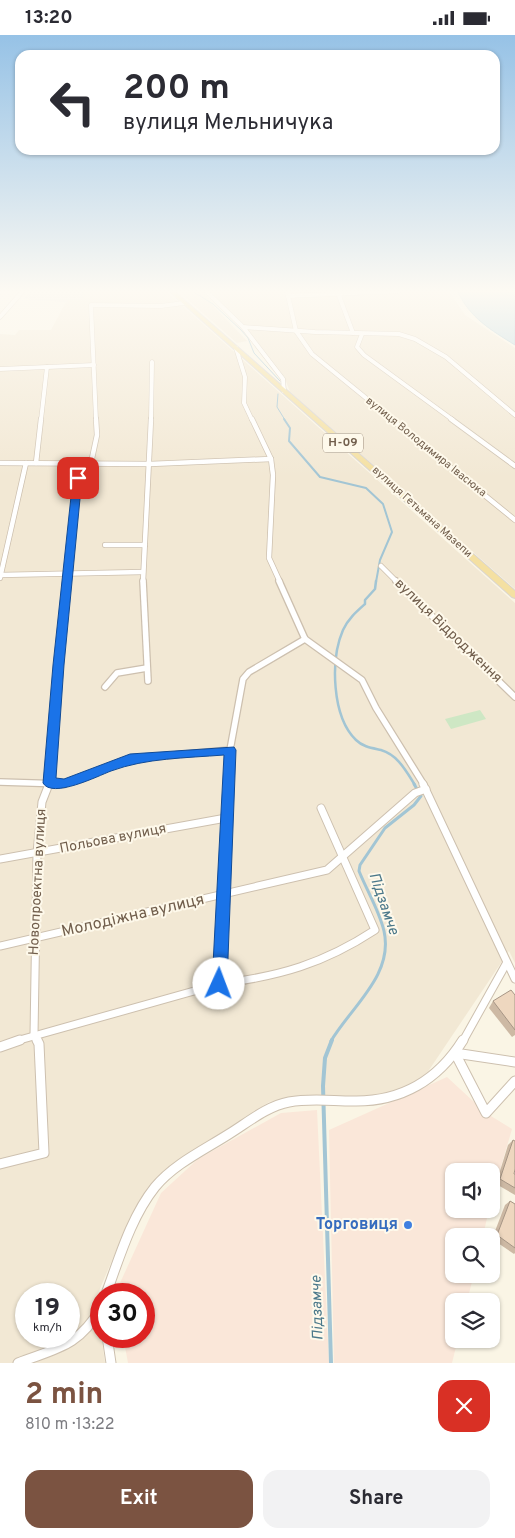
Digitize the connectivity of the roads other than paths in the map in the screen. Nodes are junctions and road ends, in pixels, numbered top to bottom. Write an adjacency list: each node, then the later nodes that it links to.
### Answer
1 (93, 353): 9 (street)
2 (238, 353): 14 (street)
3 (242, 353): 12 (main road, вулиця Гетьмана Мазепи / Н-09)
4 (263, 353): 12 (street)
5 (311, 353): 22 (street, вулиця Володимира Івасюка)
6 (362, 353): 21 (street)
7 (438, 353): 13 (street)
8 (152, 362): 20 (street)
9 (94, 365): 10 (street); 19 (street)
10 (47, 367): 11 (street); 18 (street)
11 (0, 369)
12 (284, 391): 29 (main road, вулиця Гетьмана Мазепи / Н-09)
13 (515, 415)
14 (271, 459): 20 (street); 30 (street)
15 (80, 462): 18 (street); 19 (street); 27 (street, Новопроектна вулиця)
16 (0, 463): 17 (street)
17 (26, 463): 18 (street); 28 (street)
18 (36, 463)
19 (91, 463): 20 (street)
20 (150, 464): 24 (street)
21 (515, 466)
22 (515, 520)
23 (105, 545): 24 (street)
24 (145, 545): 26 (street)
25 (381, 566): 34 (street, вулиця Відродження)
26 (143, 572): 27 (street); 31 (street)
27 (67, 573): 28 (street); 37 (street, Новопроектна вулиця)
28 (0, 576)
29 (515, 595)
30 (305, 639): 35 (street); 38 (street)
31 (147, 668): 32 (street); 33 (street)
32 (148, 681)
33 (105, 687)
34 (514, 695)
35 (230, 750): 37 (street); 40 (street)
36 (0, 782): 37 (street)
37 (50, 783): 41 (street, Новопроектна вулиця)
38 (421, 791): 42 (street, Молодіжна вулиця); 47 (street)
39 (321, 808): 42 (street)
40 (226, 818): 41 (street, Польова вулиця); 44 (street)
41 (37, 853): 43 (street, Польова вулиця); 45 (street, Новопроектна вулиця)
42 (343, 857): 44 (street, Молодіжна вулиця); 49 (street)
43 (0, 859)
44 (223, 894): 45 (street, Молодіжна вулиця); 49 (street)
45 (34, 939): 46 (street, Молодіжна вулиця); 50 (street, Новопроектна вулиця)
46 (0, 946)
47 (506, 964): 48 (street); 52 (street)
48 (515, 979)
49 (219, 984): 50 (street)
50 (34, 1035): 51 (street); 55 (street, Новопроектна вулиця)
51 (0, 1047)
52 (455, 1053): 53 (street); 54 (street); 56 (street)
53 (515, 1062)
54 (515, 1081)
55 (0, 1164)
56 (111, 1283)
57 (90, 1328): 59 (street)
58 (109, 1348): 60 (street)
59 (18, 1363)
60 (111, 1363)

